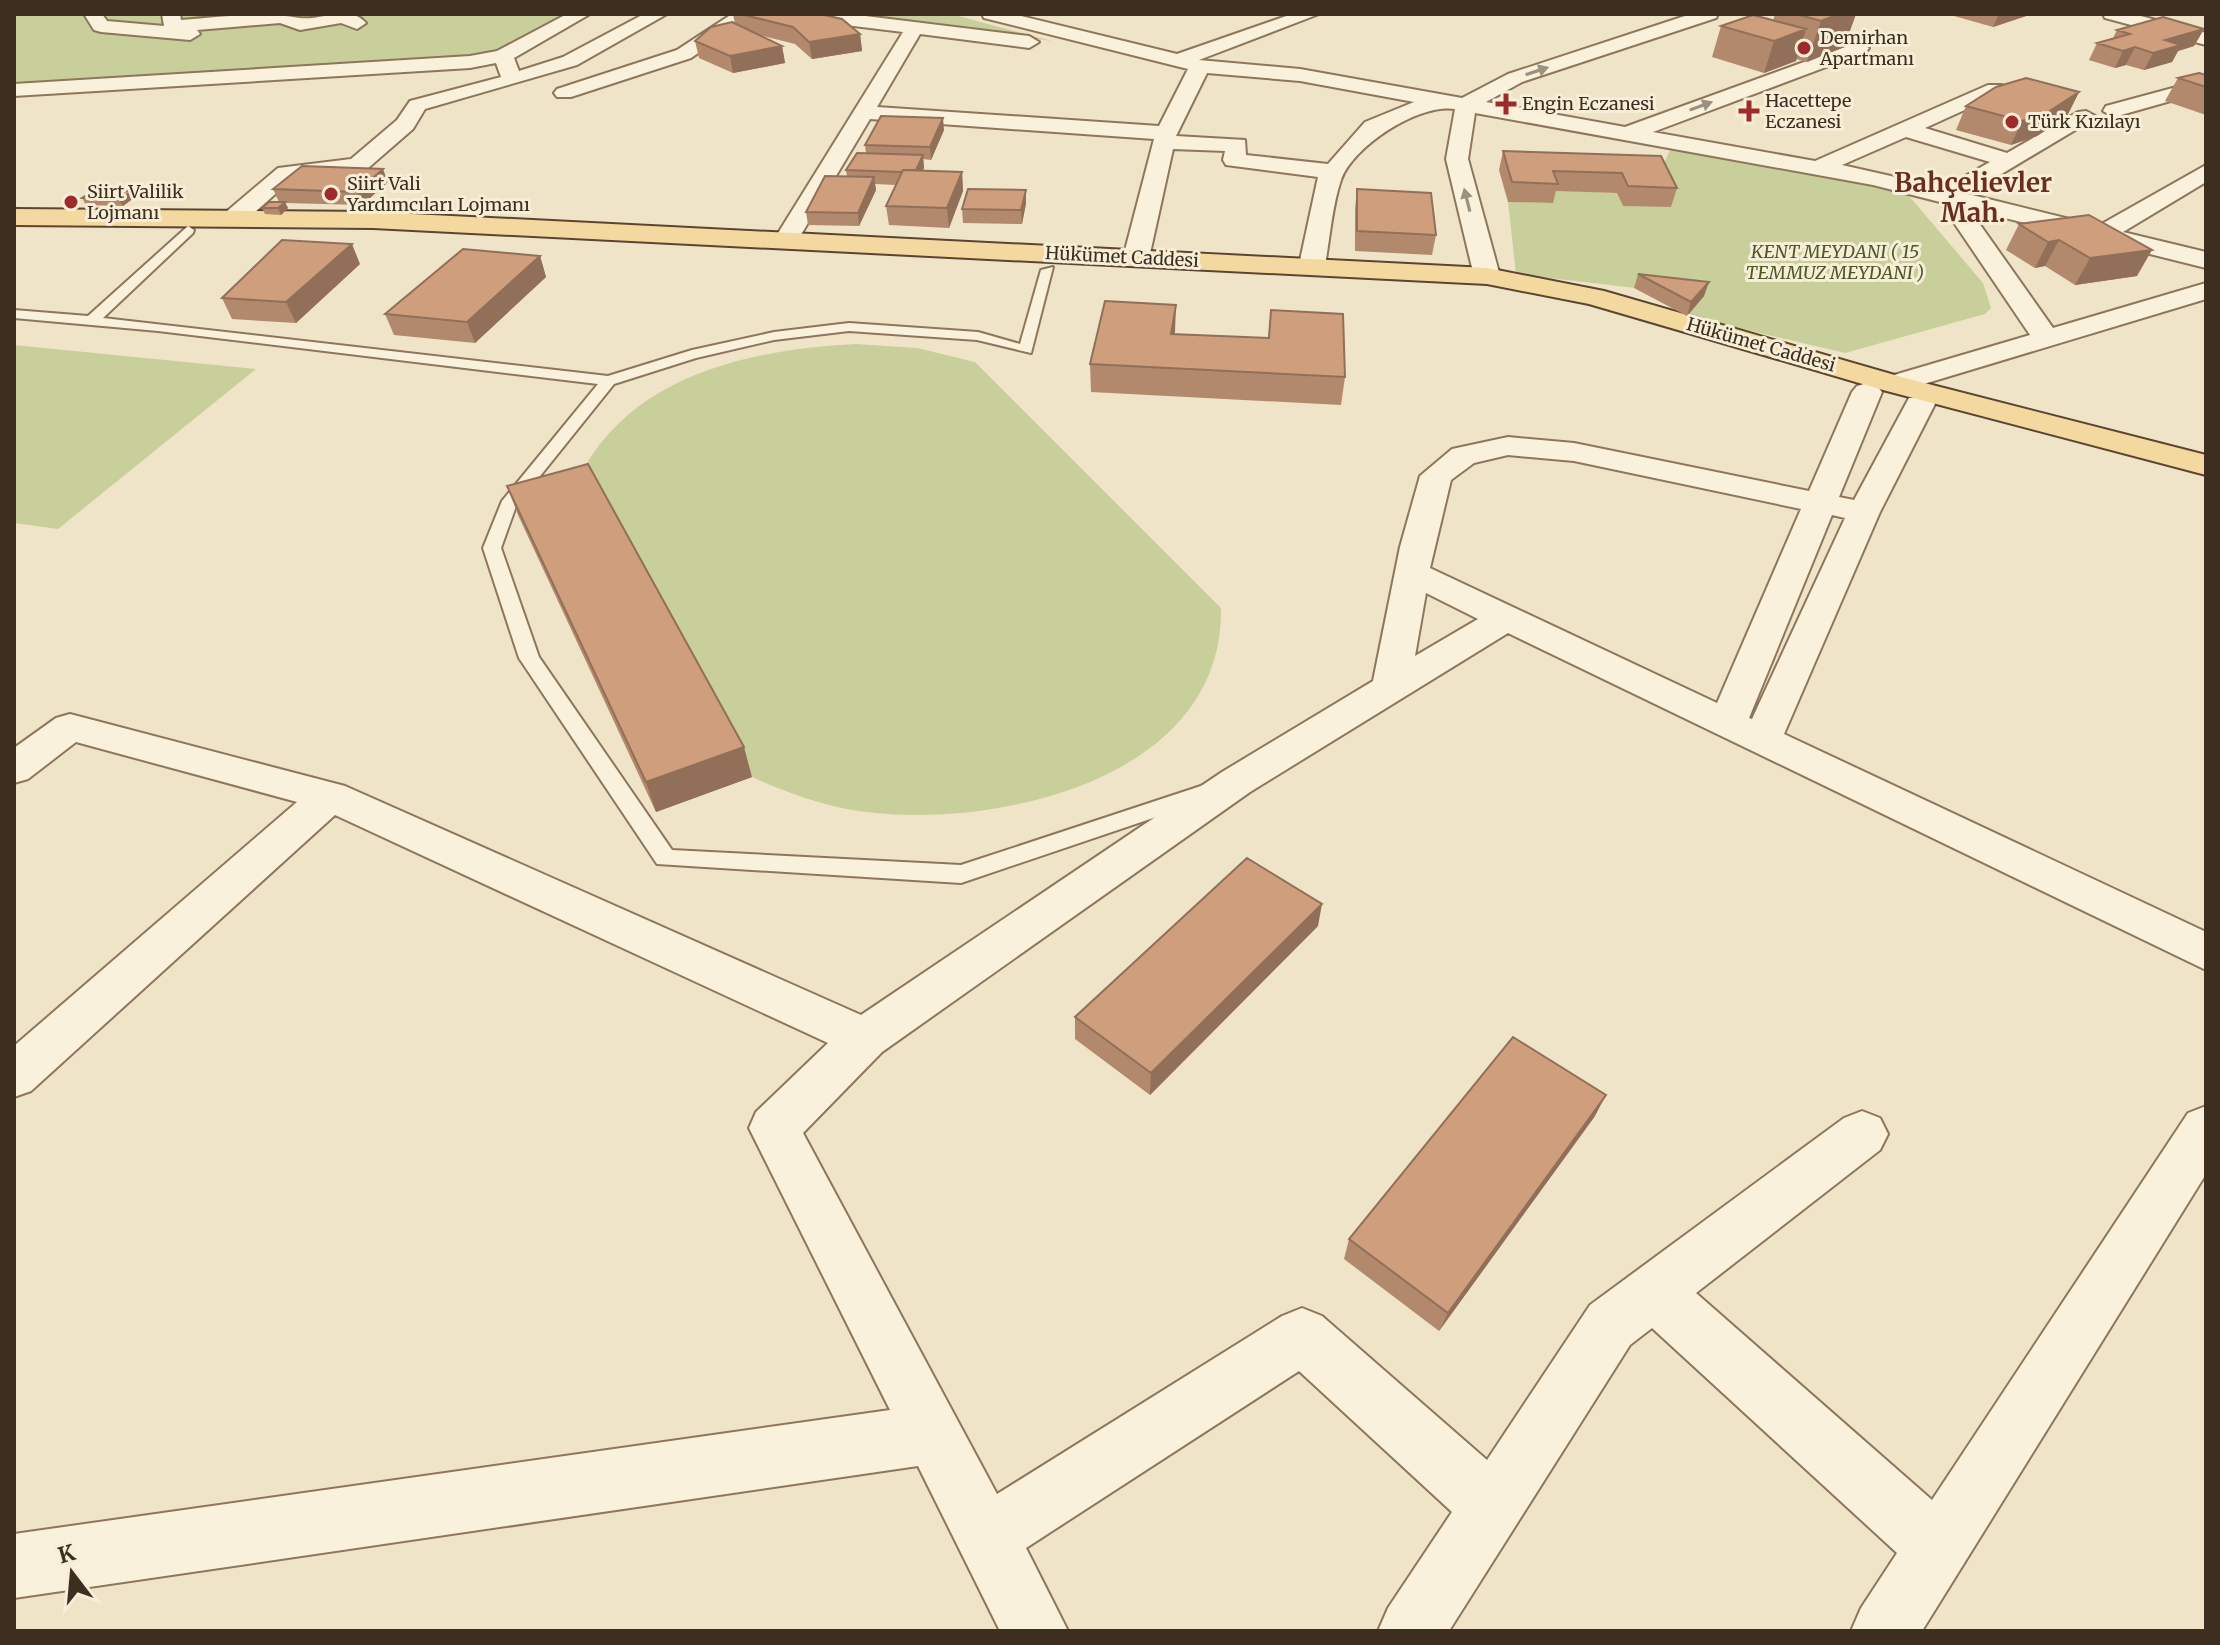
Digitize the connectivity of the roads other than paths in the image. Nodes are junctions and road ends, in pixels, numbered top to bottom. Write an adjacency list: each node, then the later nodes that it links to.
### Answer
1 (93, 14): 15 (street)
2 (171, 14): 12 (street)
3 (581, 14): 19 (street)
4 (658, 14): 22 (street)
5 (745, 14): 26 (street)
6 (804, 14): 13 (street)
7 (991, 14): 18 (street)
8 (1310, 14): 20 (street)
9 (1709, 14): 28 (street, one-way to 9)
10 (2112, 14): 16 (street)
11 (353, 17): 14 (street)
12 (227, 24): 14 (street); 15 (street)
13 (914, 29): 18 (street); 30 (street)
14 (302, 32): 15 (street)
15 (190, 34)
16 (2206, 39)
17 (1859, 48): 33 (street, one-way to 17)
18 (1147, 52): 20 (street)
19 (503, 56): 22 (street); 25 (street)
20 (1177, 60): 21 (street)
21 (1200, 66): 27 (street); 34 (street)
22 (512, 80): 41 (street)
23 (2206, 85): 29 (street)
24 (1995, 89): 32 (street)
25 (14, 90)
26 (564, 93)
27 (1439, 99): 28 (street); 37 (street)
28 (1466, 104): 33 (street); 50 (street, one-way to 28)
29 (2114, 111)
30 (862, 112): 34 (street); 45 (street)
31 (2086, 117): 35 (street)
32 (1904, 129): 35 (street); 36 (street)
33 (1628, 133): 36 (street)
34 (1165, 137): 37 (street); 46 (street)
35 (2009, 161): 39 (street)
36 (1817, 168): 39 (street)
37 (1334, 172): 48 (street)
38 (2206, 172): 44 (street)
39 (1948, 196): 44 (street); 54 (street)
40 (14, 217): 41 (main road, Hükümet Caddesi)
41 (235, 217): 45 (main road, Hükümet Caddesi)
42 (188, 230): 43 (main road); 49 (main road); 53 (lane)
43 (14, 231)
44 (2102, 234): 47 (street)
45 (787, 238): 46 (main road, Hükümet Caddesi)
46 (1136, 258): 48 (main road, Hükümet Caddesi)
47 (2206, 260)
48 (1312, 265): 50 (main road, Hükümet Caddesi)
49 (1048, 270): 55 (lane); 56 (main road)
50 (1487, 276): 56 (main road, Hükümet Caddesi)
51 (2206, 291): 54 (street)
52 (14, 314): 53 (lane)
53 (91, 321): 55 (lane)
54 (2047, 339): 56 (street)
55 (609, 381): 67 (lane)
56 (1880, 388): 57 (main road); 58 (main road, Hükümet Caddesi); 60 (street)
57 (1920, 404): 59 (main road); 61 (street)
58 (2206, 465)
59 (2206, 480)
60 (1823, 502): 61 (street); 62 (street); 65 (street)
61 (1864, 512): 65 (street)
62 (1412, 573): 63 (street); 64 (street)
63 (1506, 618): 64 (street); 65 (street)
64 (1391, 687): 67 (street)
65 (1745, 730): 69 (street)
66 (14, 769): 68 (street)
67 (1236, 782): 70 (street)
68 (330, 796): 70 (street); 71 (street)
69 (2206, 952)
70 (865, 1038): 75 (street)
71 (14, 1076)
72 (2206, 1129): 78 (street)
73 (1862, 1134): 74 (street)
74 (1654, 1292): 76 (street); 78 (street)
75 (933, 1434): 77 (street); 79 (street)
76 (1492, 1506): 77 (street); 81 (street)
77 (986, 1537): 80 (street)
78 (1936, 1546): 82 (street)
79 (14, 1566)
80 (1035, 1631)
81 (1411, 1631)
82 (1884, 1631)

